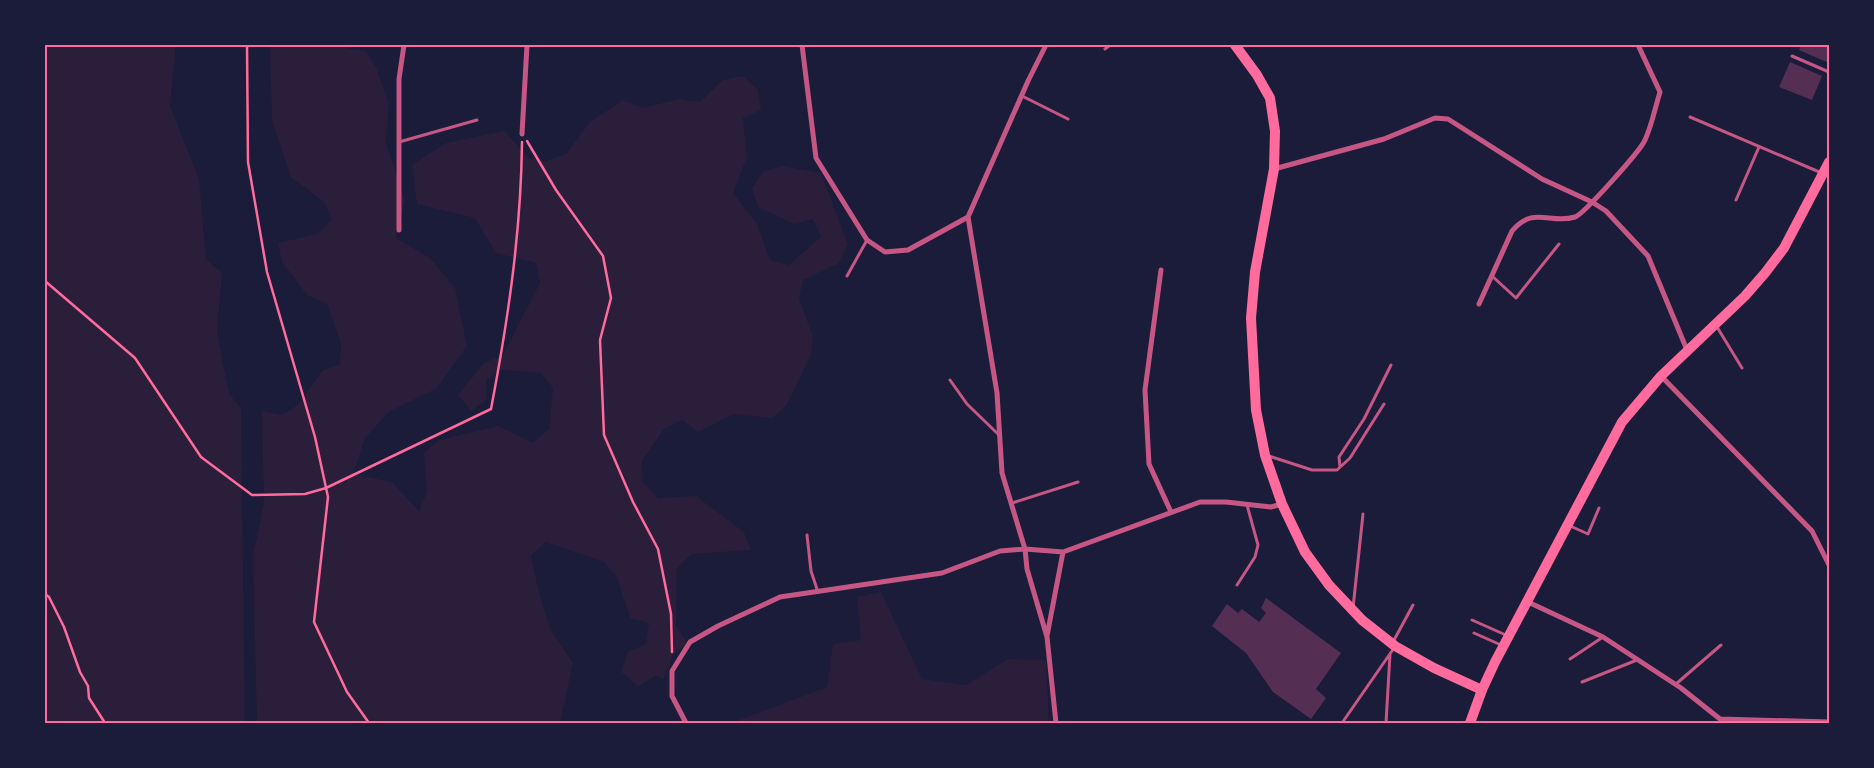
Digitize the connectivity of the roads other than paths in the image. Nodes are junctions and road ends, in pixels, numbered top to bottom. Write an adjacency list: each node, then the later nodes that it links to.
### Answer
1 (404, 45): 16 (street)
2 (527, 45): 15 (street)
3 (802, 45): 25 (street)
4 (1046, 45): 11 (street)
5 (1110, 45): 8 (lane)
6 (1235, 45): 19 (main road)
7 (1638, 45): 22 (street)
8 (1105, 49)
9 (1792, 56): 10 (lane)
10 (1829, 72)
11 (1022, 96): 13 (lane); 23 (street)
12 (1690, 117): 17 (lane)
13 (1068, 119)
14 (477, 120): 16 (lane)
15 (522, 134)
16 (399, 142): 24 (street)
17 (1759, 146): 20 (lane); 21 (lane)
18 (1829, 162): 20 (main road)
19 (1274, 169): 22 (street); 39 (main road)
20 (1826, 175): 31 (main road)
21 (1736, 200)
22 (1592, 202): 28 (street); 32 (street)
23 (968, 217): 25 (street); 38 (street)
24 (399, 230)
25 (867, 240): 29 (lane)
26 (1559, 244): 28 (lane)
27 (1161, 270): 46 (street)
28 (1492, 275): 30 (street)
29 (847, 276)
30 (1479, 304)
31 (1716, 324): 32 (main road); 34 (lane)
32 (1688, 351): 35 (main road)
33 (1391, 366): 40 (lane)
34 (1742, 368)
35 (1660, 376): 48 (main road); 52 (street)
36 (950, 380): 38 (lane)
37 (1384, 404): 40 (lane)
38 (1000, 436): 42 (street)
39 (1265, 455): 40 (lane); 44 (main road)
40 (1340, 467)
41 (1078, 482): 42 (lane)
42 (1011, 503): 50 (street)
43 (1247, 504): 44 (street); 46 (street); 53 (lane)
44 (1282, 504): 57 (main road)
45 (1599, 508): 48 (lane)
46 (1171, 512): 51 (street)
47 (1363, 514): 57 (lane)
48 (1568, 525): 55 (main road)
49 (807, 535): 54 (lane)
50 (1025, 549): 51 (street); 54 (street); 61 (street)
51 (1063, 552): 61 (street)
52 (1829, 565)
53 (1237, 585)
54 (818, 592): 73 (street)
55 (1528, 602): 60 (main road); 62 (street)
56 (1413, 605): 65 (lane)
57 (1353, 610): 65 (main road)
58 (1472, 620): 60 (lane)
59 (1474, 633): 64 (lane)
60 (1509, 636): 64 (main road)
61 (1047, 637): 74 (street)
62 (1603, 637): 66 (lane); 67 (street)
63 (1721, 645): 69 (lane)
64 (1504, 646): 70 (main road)
65 (1393, 648): 70 (main road); 75 (lane); 76 (lane)
66 (1570, 659)
67 (1638, 660): 68 (lane); 69 (street)
68 (1582, 682)
69 (1676, 684): 71 (street)
70 (1482, 690): 77 (main road)
71 (1719, 719): 72 (street); 78 (street)
72 (1829, 722)
73 (686, 723)
74 (1057, 723)
75 (1342, 723)
76 (1386, 723)
77 (1470, 723)
78 (1725, 723)

